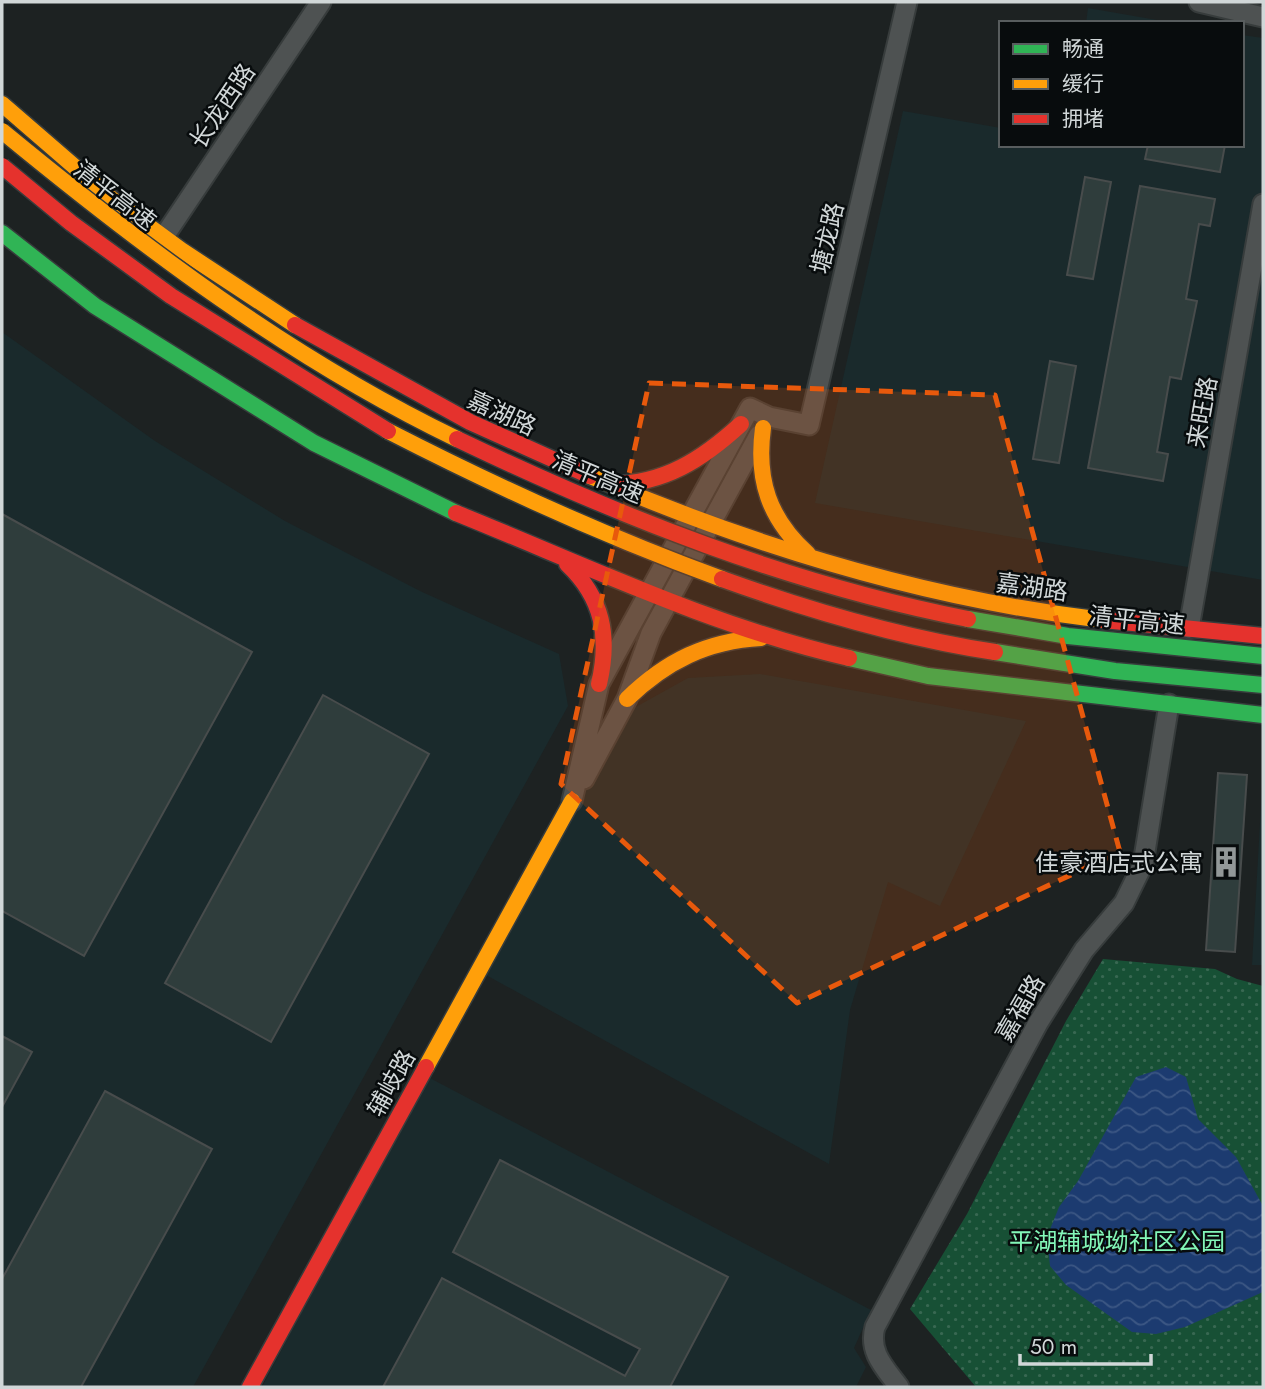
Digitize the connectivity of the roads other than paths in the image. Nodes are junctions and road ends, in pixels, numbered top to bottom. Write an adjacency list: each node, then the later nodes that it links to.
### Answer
1 (321, 2): 10 (street, 长龙西路)
2 (907, 2): 12 (street, 塘龙路)
3 (1199, 2): 4 (street)
4 (1263, 17)
5 (2, 104): 10 (main road, 嘉湖路)
6 (2, 131): 23 (main road, 清平高速, bridge)
7 (2, 166): 25 (main road, 清平高速, bridge)
8 (1263, 204): 20 (street, 来旺路)
9 (2, 233): 16 (main road)
10 (163, 238): 13 (main road, 嘉湖路)
11 (746, 416): 12 (street, 塘龙路); 13 (main road); 14 (street)
12 (766, 422): 15 (street); 17 (main road)
13 (599, 482): 14 (main road, 嘉湖路)
14 (691, 517): 15 (main road, 嘉湖路); 18 (street)
15 (711, 524): 17 (main road, 嘉湖路); 19 (street)
16 (554, 555): 18 (main road); 24 (main road)
17 (814, 559): 20 (main road, 嘉湖路)
18 (649, 593): 19 (main road); 24 (street)
19 (669, 601): 22 (main road); 26 (street)
20 (1189, 628): 21 (main road, 嘉湖路)
21 (1263, 636)
22 (775, 638): 26 (main road); 27 (main road)
23 (1263, 656)
24 (599, 684): 29 (street)
25 (1263, 685)
26 (627, 699): 29 (street)
27 (1169, 704): 28 (main road); 31 (street, 嘉福路)
28 (1263, 715)
29 (572, 801): 30 (main road, 辅岐路)
30 (250, 1387)
31 (899, 1387)

